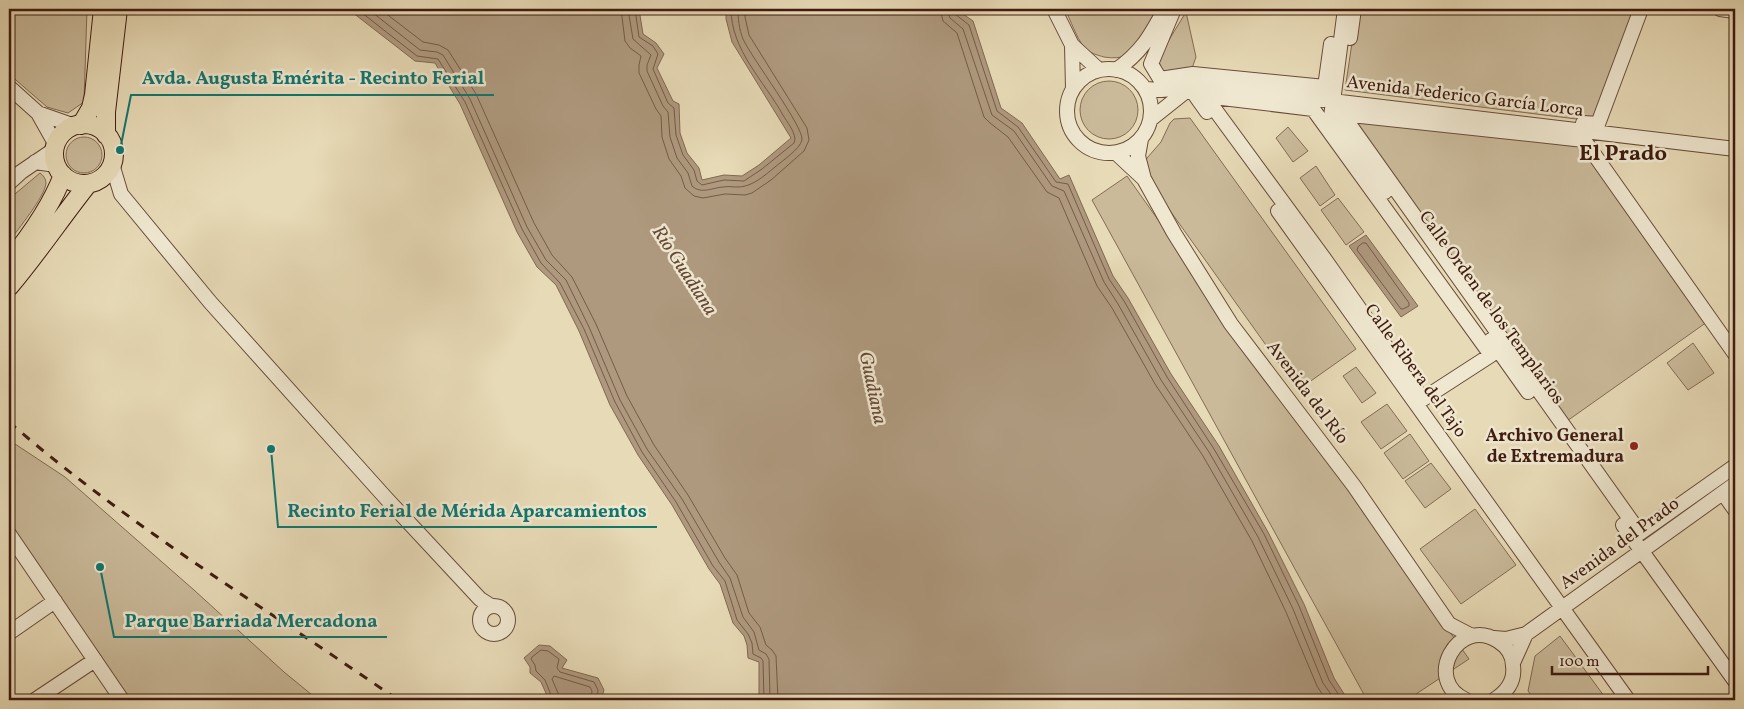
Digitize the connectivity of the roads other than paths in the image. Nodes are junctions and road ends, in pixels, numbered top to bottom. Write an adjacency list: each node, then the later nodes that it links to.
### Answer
1 (103, 9): 24 (main road)
2 (118, 9): 26 (main road)
3 (1054, 9): 13 (street)
4 (1165, 9): 14 (street)
5 (1174, 9): 14 (street)
6 (1336, 9): 14 (street)
7 (1344, 9): 21 (street, Calle Orden de los Templarios)
8 (1354, 9): 9 (street)
9 (1641, 9)
10 (1650, 9): 25 (street)
11 (1720, 9): 12 (street)
12 (1735, 10)
13 (1072, 45): 15 (street); 20 (street)
14 (1152, 45): 16 (street); 17 (street)
15 (1100, 70): 16 (street); 20 (street)
16 (1116, 70): 17 (street)
17 (1142, 85): 19 (street, Avenida Federico García Lorca); 23 (street)
18 (9, 87): 22 (street)
19 (1190, 88): 21 (street, Avenida Federico García Lorca); 23 (street); 40 (street, Calle Ribera del Tajo)
20 (1073, 89): 29 (street)
21 (1334, 101): 25 (street, Avenida Federico García Lorca); 38 (street, Calle Orden de los Templarios)
22 (38, 113): 24 (street); 30 (street)
23 (1151, 119): 27 (street)
24 (78, 126): 26 (main road); 30 (main road)
25 (1602, 133): 28 (street, Avenida Federico García Lorca); 37 (street)
26 (106, 135): 31 (main road)
27 (1141, 139): 29 (street); 32 (street, Avenida del Río)
28 (1735, 149)
29 (1116, 153): 32 (street, Avenida del Río)
30 (57, 158): 33 (street); 34 (main road); 35 (main road)
31 (112, 164): 34 (main road); 48 (street)
32 (1144, 179): 50 (street, Avenida del Río)
33 (9, 183)
34 (88, 184): 36 (main road)
35 (9, 262)
36 (9, 288)
37 (1735, 340)
38 (1496, 354): 38 (street); 40 (street); 46 (street, Calle Orden de los Templarios)
39 (1735, 354): 41 (street)
40 (1420, 409): 49 (street, Calle Ribera del Tajo)
41 (1735, 466)
42 (1735, 484): 43 (street, Avenida del Prado)
43 (1723, 493): 44 (street); 46 (street, Avenida del Prado)
44 (1735, 510)
45 (11, 543): 47 (street)
46 (1642, 551): 49 (street, Avenida del Prado); 58 (street, Calle Orden de los Templarios)
47 (55, 601): 51 (street); 56 (street)
48 (491, 606)
49 (1562, 609): 52 (street, Avenida del Prado); 64 (street, Calle Ribera del Tajo)
50 (1449, 624): 53 (street, Avenida del Río); 55 (street)
51 (9, 633)
52 (1526, 634): 54 (street, Avenida del Prado); 57 (street)
53 (1472, 636): 54 (street, Avenida del Prado); 55 (street)
54 (1494, 638): 57 (street)
55 (1450, 653): 62 (street)
56 (95, 660): 60 (street); 61 (street)
57 (1513, 663): 59 (street)
58 (1735, 681)
59 (1509, 694): 63 (street)
60 (36, 700)
61 (122, 700)
62 (1466, 700)
63 (1494, 700)
64 (1628, 700)

